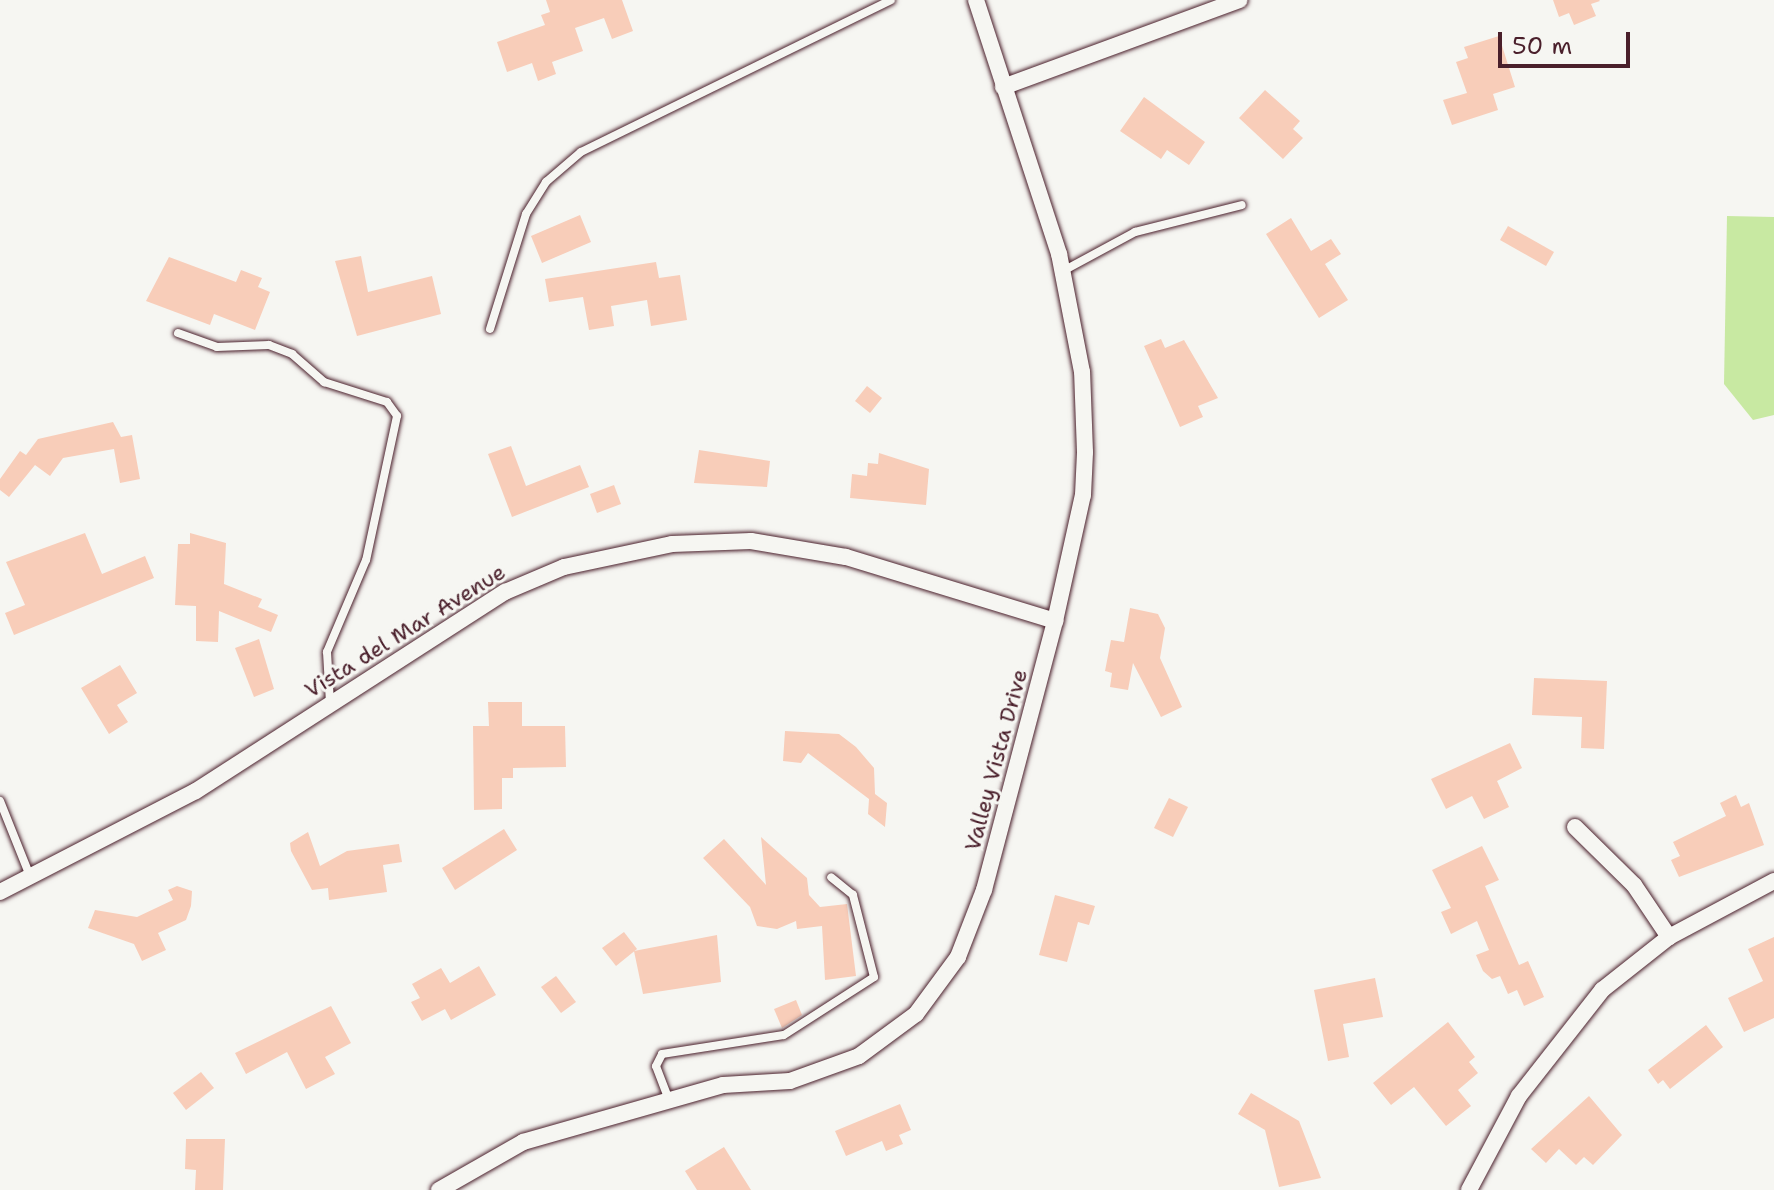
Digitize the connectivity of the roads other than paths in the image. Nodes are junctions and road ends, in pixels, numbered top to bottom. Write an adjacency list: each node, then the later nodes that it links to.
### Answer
1 (891, 0): 7 (lane)
2 (976, 0): 4 (street, Valley Vista Drive)
3 (1240, 0): 4 (street)
4 (1003, 87): 6 (street, Valley Vista Drive)
5 (1242, 205): 6 (lane)
6 (1063, 271): 9 (street, Valley Vista Drive)
7 (490, 329)
8 (178, 333): 10 (lane)
9 (1055, 621): 10 (street, Vista del Mar Avenue); 18 (street, Valley Vista Drive)
10 (330, 702): 13 (street, Vista del Mar Avenue)
11 (0, 801): 13 (lane)
12 (1575, 827): 17 (street)
13 (30, 876): 16 (street, Vista del Mar Avenue)
14 (831, 877): 18 (lane)
15 (1774, 881): 17 (street)
16 (0, 892)
17 (1669, 937): 20 (street)
18 (669, 1100): 19 (street, Valley Vista Drive)
19 (439, 1190)
20 (1469, 1190)

